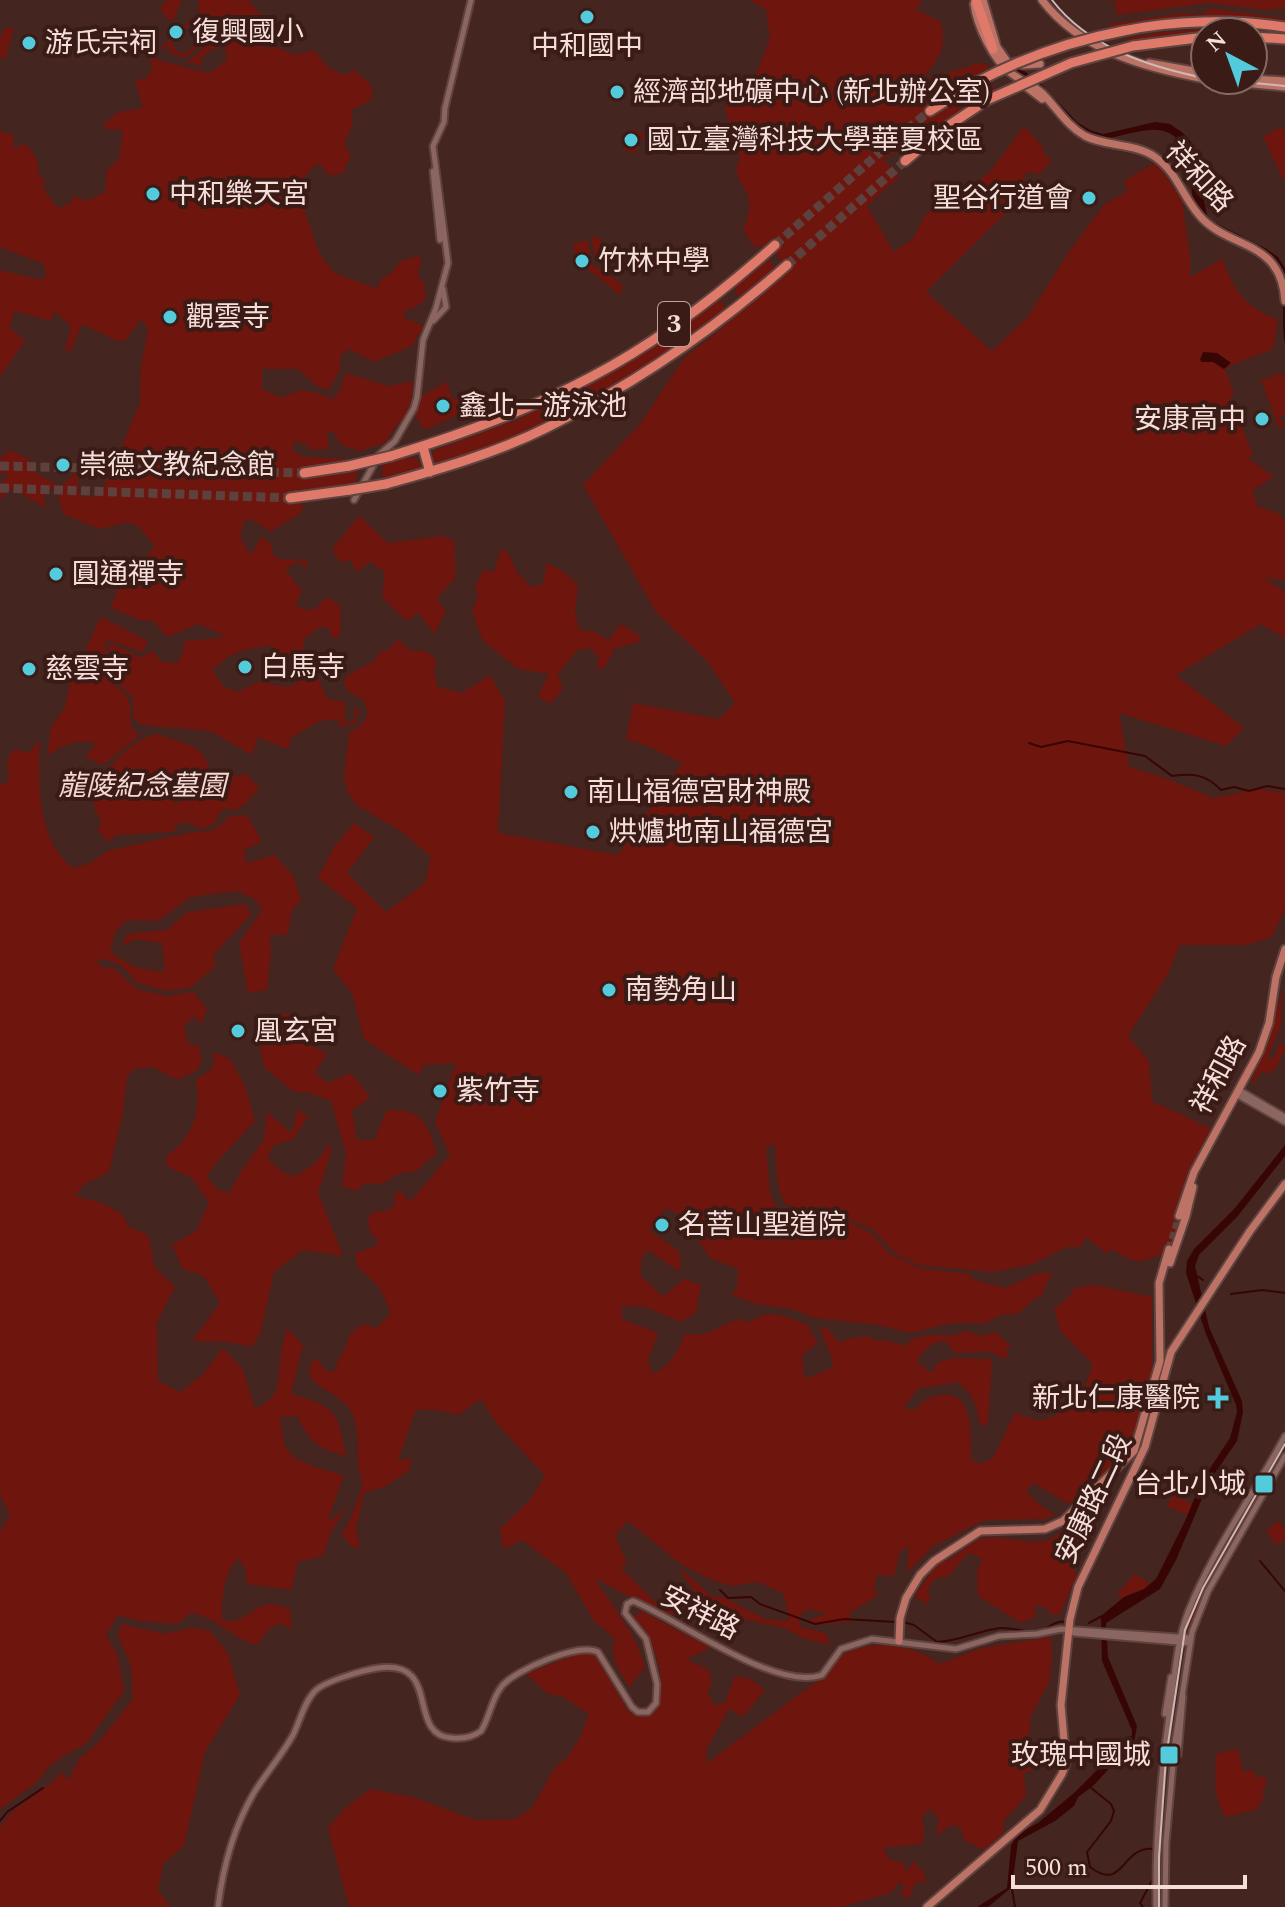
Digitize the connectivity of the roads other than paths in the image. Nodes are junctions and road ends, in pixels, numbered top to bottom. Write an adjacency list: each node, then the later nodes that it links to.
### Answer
1 (471, 0): 25 (street)
2 (978, 0): 6 (highway)
3 (1042, 0): 8 (main road)
4 (1285, 27): 10 (highway, bridge)
5 (1189, 39): 13 (highway, bridge)
6 (997, 50): 7 (main road); 9 (main road, 祥和路)
7 (1040, 64)
8 (1189, 73)
9 (1020, 77): 11 (main road); 14 (main road, 祥和路)
10 (960, 92): 12 (highway); 13 (highway)
11 (1052, 109)
12 (930, 111)
13 (969, 111): 15 (highway)
14 (1163, 160): 18 (main road, 祥和路); 20 (main road, 祥和路)
15 (905, 161)
16 (775, 245): 19 (highway, 3)
17 (787, 265): 21 (highway, 3)
18 (1285, 277)
19 (722, 291): 21 (highway); 22 (highway, 3)
20 (1285, 301)
21 (737, 307): 23 (highway, 3)
22 (423, 447): 23 (highway); 24 (highway, 3, bridge)
23 (430, 472): 25 (highway, 3, bridge)
24 (304, 473)
25 (352, 495): 26 (highway, 3)
26 (290, 498)
27 (1285, 949): 29 (main road, 祥和路)
28 (1285, 962): 29 (main road, 祥和路)
29 (1239, 1093): 30 (street); 31 (main road, 祥和路)
30 (1285, 1120)
31 (1210, 1144): 33 (main road, 祥和路); 37 (main road)
32 (1285, 1184): 36 (main road, 安康路二段)
33 (1179, 1216)
34 (1285, 1436): 38 (street)
35 (1285, 1456): 39 (street)
36 (1069, 1625): 37 (street, 安祥路); 38 (street, 安祥路); 43 (main road, 安康路二段)
37 (899, 1636): 42 (street, 安祥路)
38 (1180, 1639): 39 (street, 安祥路); 44 (street)
39 (1190, 1640): 40 (street)
40 (1183, 1688): 41 (street); 45 (street)
41 (1178, 1755)
42 (218, 1907)
43 (927, 1907)
44 (1156, 1907)
45 (1165, 1907)

